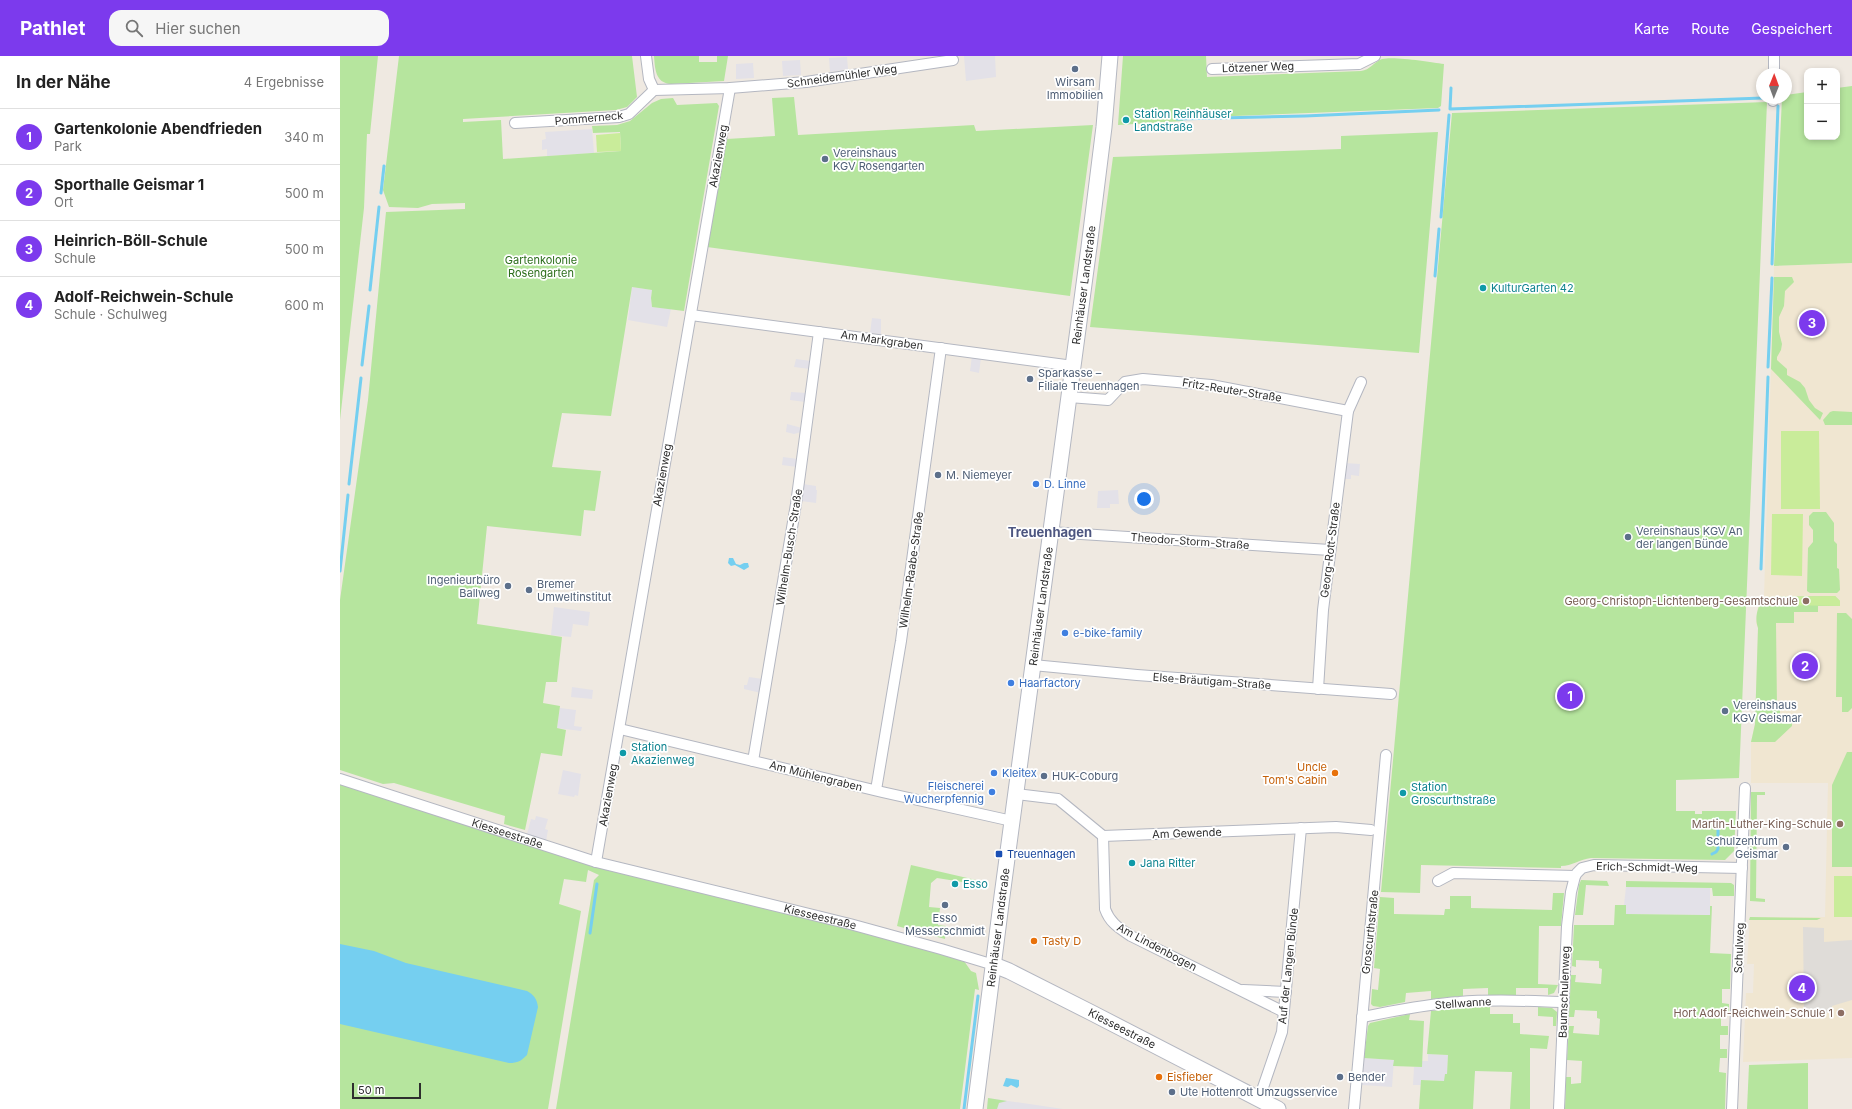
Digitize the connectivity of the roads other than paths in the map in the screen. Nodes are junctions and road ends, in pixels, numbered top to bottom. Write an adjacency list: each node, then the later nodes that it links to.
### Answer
1 (646, 56): 9 (street)
2 (1110, 56): 14 (main road, Reinhäuser Landstraße)
3 (1375, 56): 7 (street, Lötzener Weg)
4 (1774, 56): 6 (street)
5 (953, 60): 8 (street, Schneidemühler Weg)
6 (1774, 68)
7 (1212, 69)
8 (730, 88): 9 (street); 11 (street, Akazienweg)
9 (654, 90): 10 (street, Pommerneck)
10 (515, 123)
11 (691, 315): 12 (street, Am Markgraben); 23 (street, Akazienweg)
12 (819, 332): 13 (street, Am Markgraben); 25 (street, Wilhelm-Busch-Straße)
13 (941, 348): 14 (street, Am Markgraben); 28 (street, Wilhelm-Raabe-Straße)
14 (1073, 366): 16 (main road, Reinhäuser Landstraße)
15 (1361, 382): 17 (street)
16 (1069, 397): 17 (street, Fritz-Reuter-Straße); 18 (main road, Reinhäuser Landstraße)
17 (1348, 411): 19 (street, Georg-Rott-Straße)
18 (1050, 532): 19 (street, Theodor-Storm-Straße); 20 (main road, Reinhäuser Landstraße)
19 (1330, 550): 21 (street, Georg-Rott-Straße)
20 (1033, 665): 21 (street, Else-Bräutigam-Straße); 29 (main road, Reinhäuser Landstraße)
21 (1318, 689): 22 (street, Else-Bräutigam-Straße)
22 (1391, 694)
23 (620, 729): 25 (street, Am Mühlengraben); 34 (street, Akazienweg)
24 (1386, 755): 43 (street, Groscurthstraße)
25 (753, 760): 28 (street, Am Mühlengraben)
26 (340, 779): 34 (street, Kiesseestraße)
27 (1745, 788): 35 (street, Schulweg)
28 (876, 790): 30 (street, Am Mühlengraben)
29 (1016, 794): 30 (main road, Reinhäuser Landstraße); 33 (street)
30 (1012, 820): 38 (main road, Reinhäuser Landstraße)
31 (1301, 828): 32 (street, Am Gewende); 33 (street, Am Gewende); 40 (street, Auf der Langen Bünde)
32 (1371, 830)
33 (1103, 836): 39 (street, Am Lindenbogen)
34 (596, 862): 38 (street, Kiesseestraße)
35 (1742, 868): 36 (street, Erich-Schmidt-Weg); 48 (street, Schulweg)
36 (1575, 876): 37 (street); 41 (street, Baumschulenweg)
37 (1438, 881)
38 (994, 965): 44 (main road, Kiesseestraße); 45 (main road, Reinhäuser Landstraße)
39 (1240, 990): 40 (street, Am Lindenbogen); 42 (street, Am Lindenbogen)
40 (1286, 992): 42 (street, Auf der Langen Bünde)
41 (1564, 1002): 43 (street, Stellwanne); 47 (street, Baumschulenweg)
42 (1284, 1012): 44 (street, Auf der Langen Bünde)
43 (1362, 1017): 46 (street, Groscurthstraße)
44 (1269, 1106)
45 (975, 1109)
46 (1354, 1109)
47 (1559, 1109)
48 (1732, 1109)

